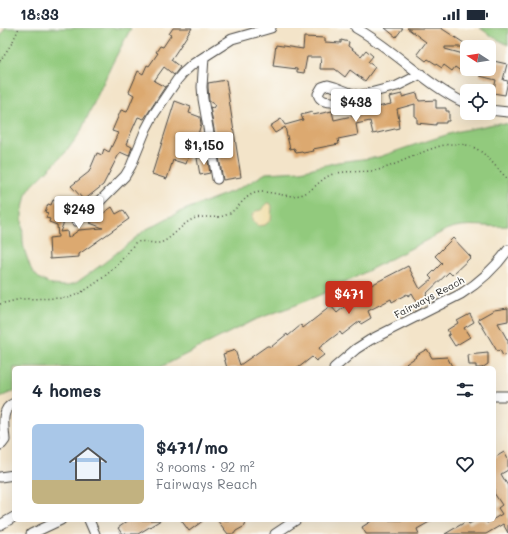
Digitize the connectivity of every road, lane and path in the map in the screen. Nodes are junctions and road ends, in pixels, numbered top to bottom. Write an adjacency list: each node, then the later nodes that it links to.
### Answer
1 (19, 28): 5 (path)
2 (271, 28): 4 (street)
3 (356, 28): 6 (street)
4 (204, 57): 11 (street); 13 (street)
5 (0, 61)
6 (421, 74): 7 (street); 8 (street)
7 (358, 96)
8 (460, 100)
9 (496, 111): 10 (street)
10 (508, 112)
11 (216, 179)
12 (508, 179): 15 (path)
13 (76, 221)
14 (508, 250): 16 (street, Fairways Reach)
15 (0, 304)
16 (336, 366)
17 (496, 396): 18 (street)
18 (508, 396)
19 (12, 404): 20 (street)
20 (0, 445)
21 (12, 475): 22 (street)
22 (0, 477)
23 (12, 518): 27 (street)
24 (57, 522): 28 (street)
25 (90, 522): 29 (street)
26 (293, 522): 30 (street)
27 (0, 525)
28 (31, 534)
29 (95, 534)
30 (274, 534)

